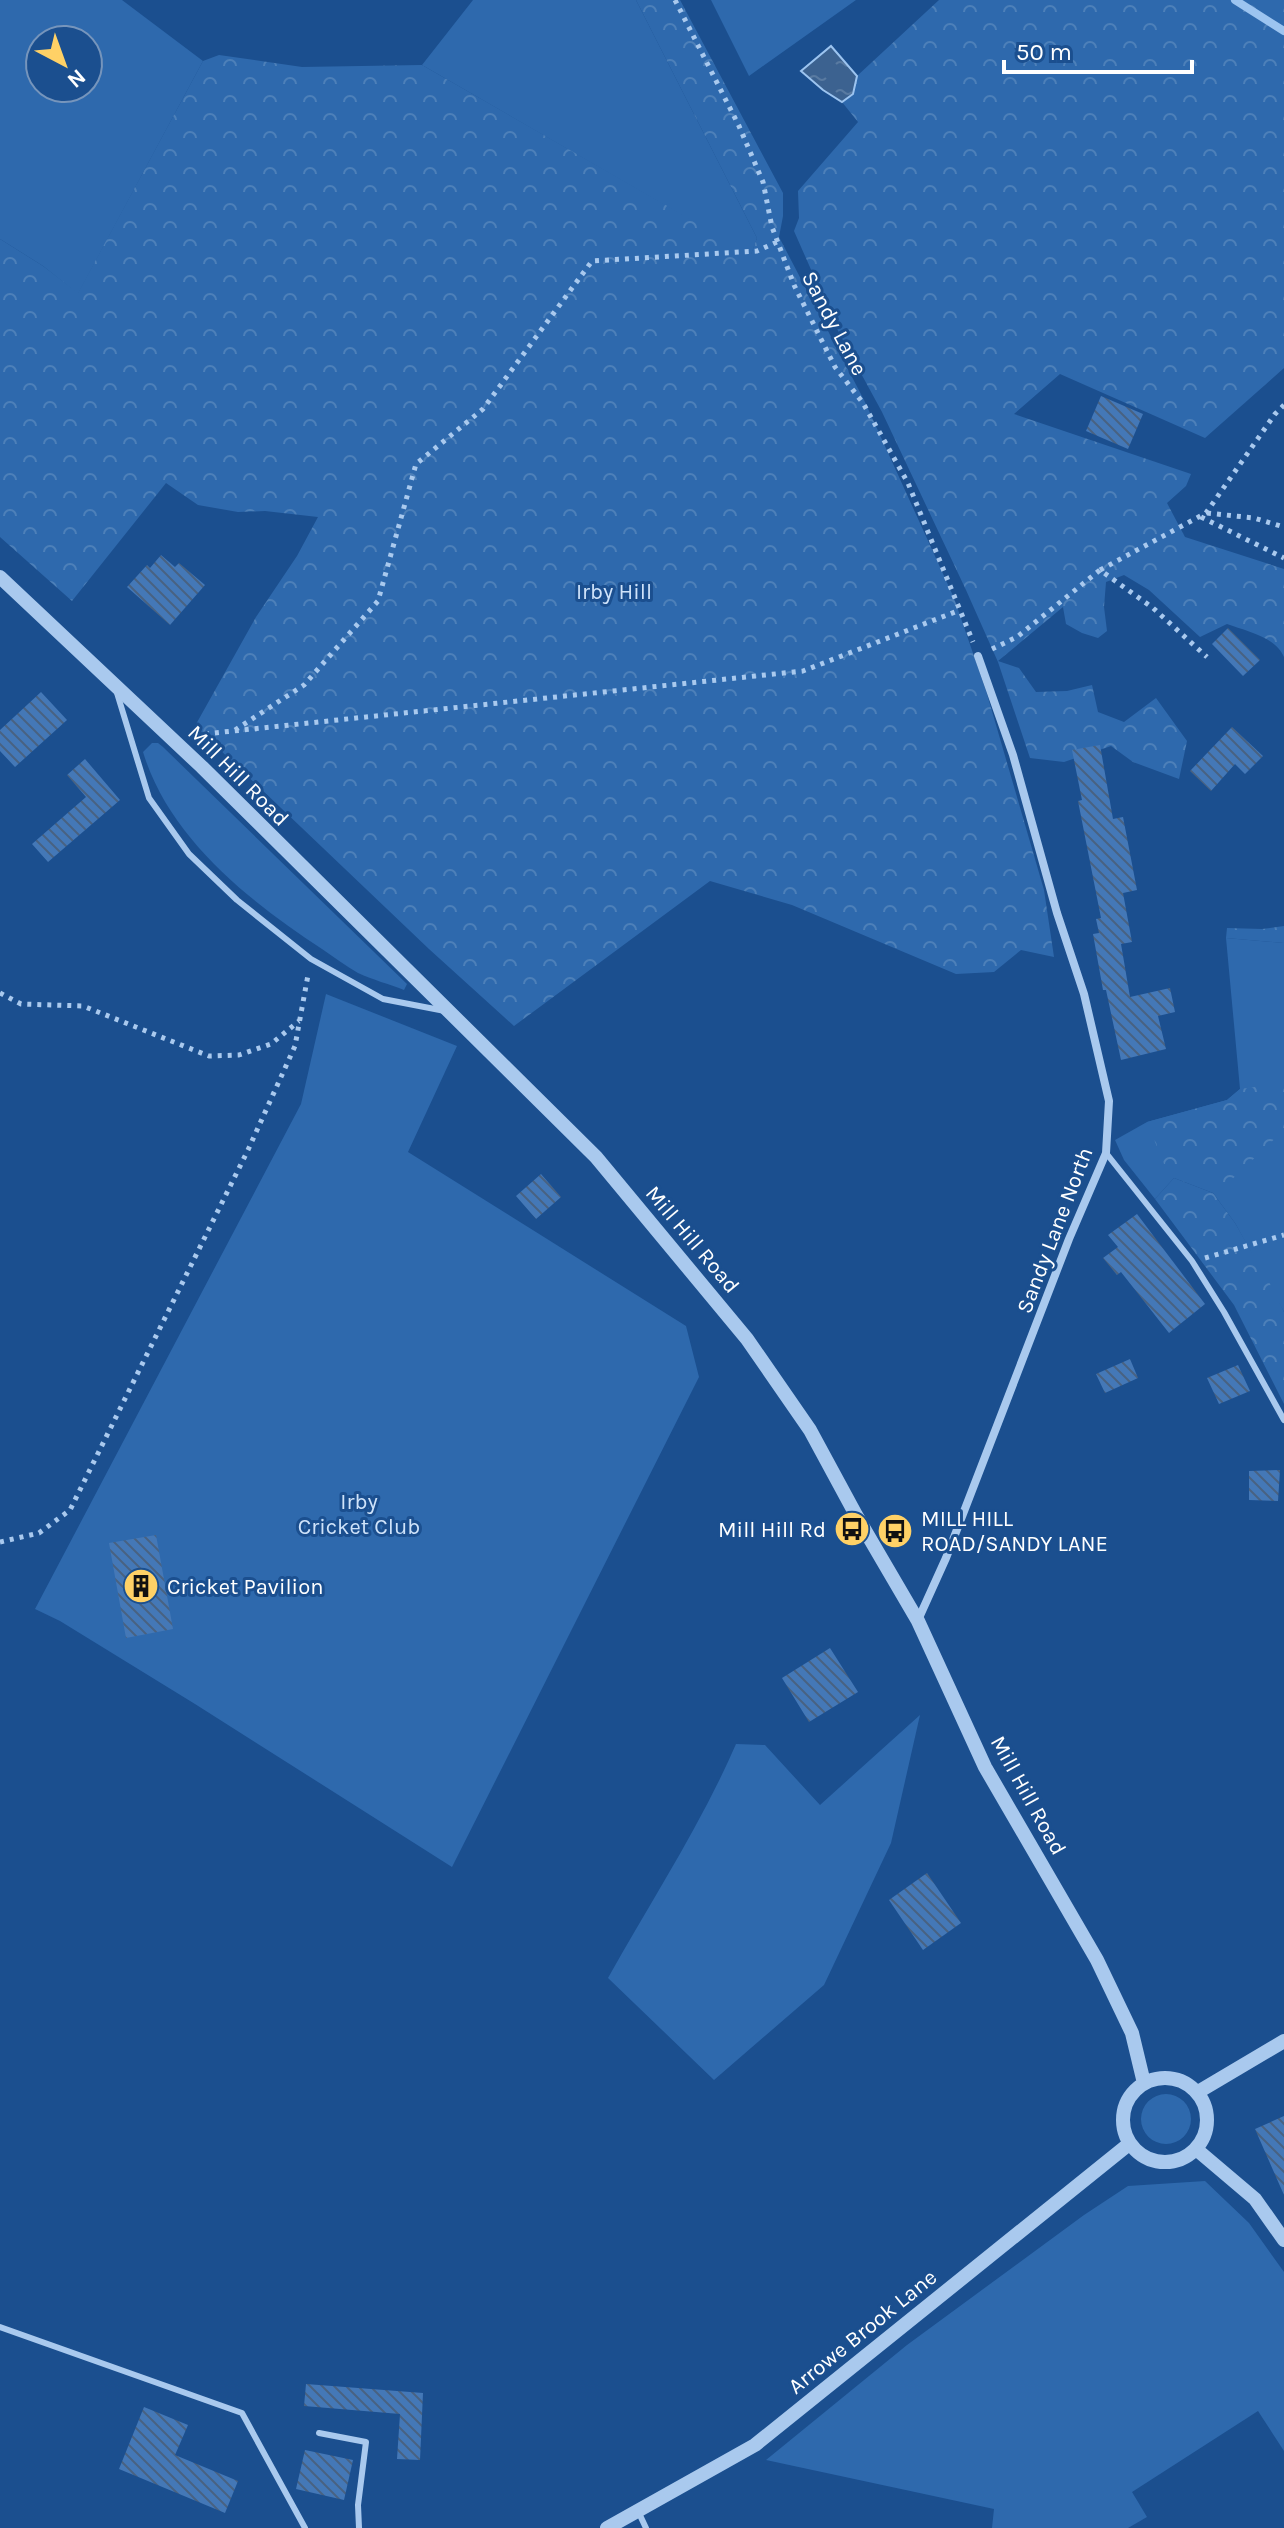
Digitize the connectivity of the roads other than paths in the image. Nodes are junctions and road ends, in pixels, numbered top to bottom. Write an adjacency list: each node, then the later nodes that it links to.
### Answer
1 (0, 577): 3 (street, Mill Hill Road)
2 (978, 656): 5 (street, Sandy Lane North)
3 (113, 682): 4 (street, Mill Hill Road); 4 (lane)
4 (452, 1013): 7 (street, Mill Hill Road)
5 (1106, 1153): 6 (lane); 7 (street, Sandy Lane North)
6 (1284, 1420)
7 (918, 1621): 9 (street, Mill Hill Road)
8 (1284, 2041): 10 (street)
9 (1144, 2083): 10 (street); 11 (street)
10 (1198, 2092): 12 (street)
11 (1129, 2144): 12 (street); 16 (street, Arrowe Brook Lane)
12 (1196, 2149): 13 (street)
13 (1284, 2240)
14 (0, 2327): 17 (lane)
15 (319, 2433): 18 (lane)
16 (638, 2511): 19 (street, Arrowe Brook Lane); 20 (lane)
17 (305, 2528)
18 (359, 2528)
19 (607, 2528)
20 (646, 2528)

